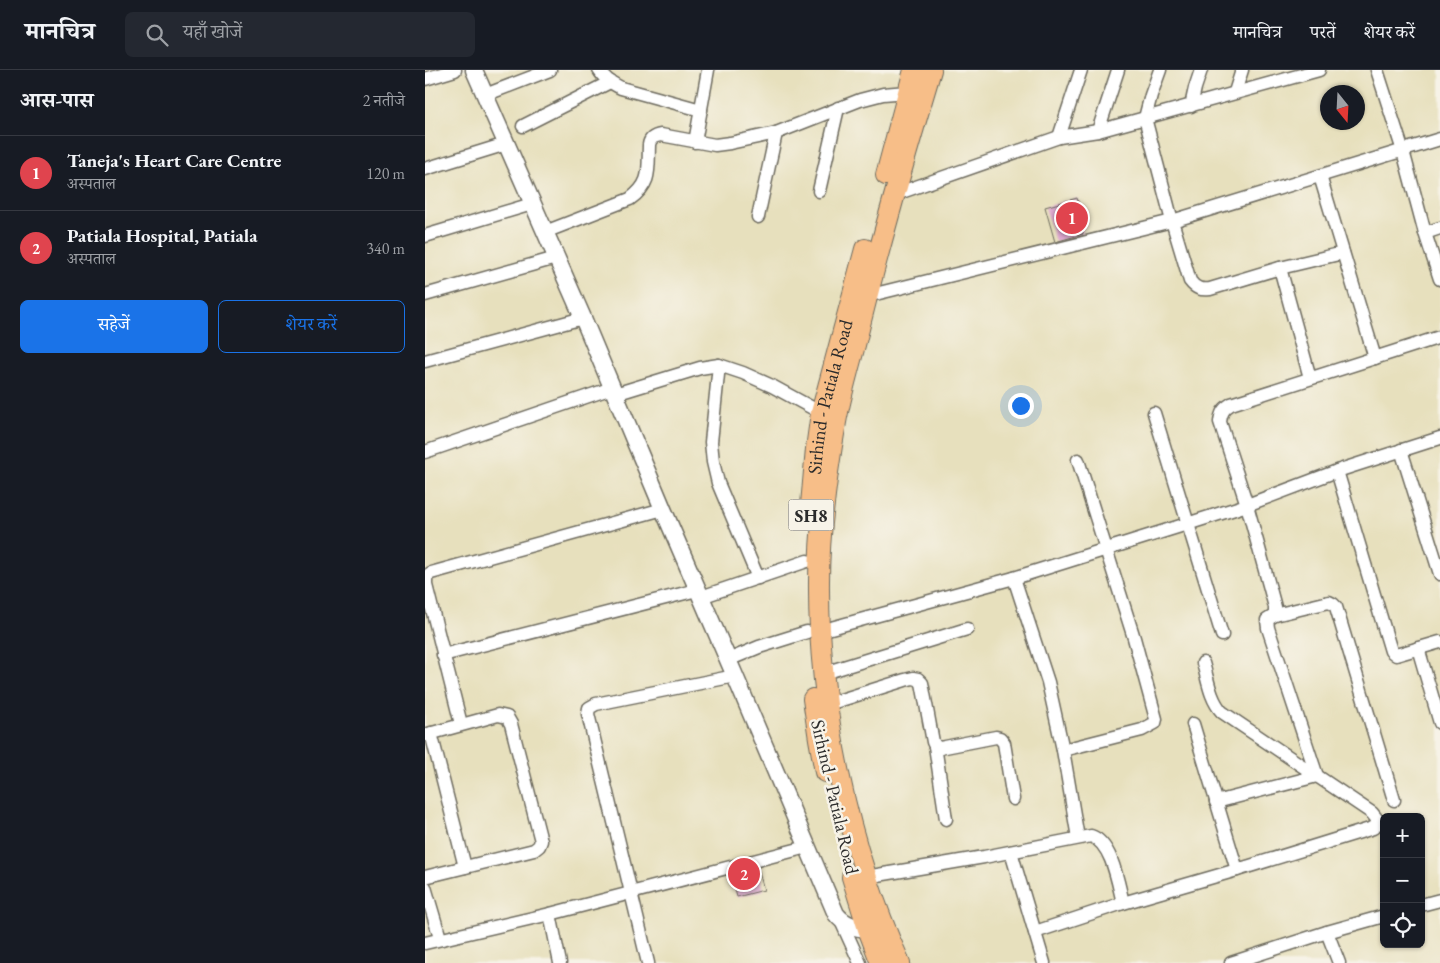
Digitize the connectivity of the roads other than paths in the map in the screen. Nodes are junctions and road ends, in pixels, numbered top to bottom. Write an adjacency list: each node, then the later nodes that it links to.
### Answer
1 (455, 70): 15 (street)
2 (474, 70): 19 (street)
3 (550, 70): 19 (street)
4 (599, 70): 16 (street)
5 (708, 70): 22 (street)
6 (914, 70): 17 (main road, Sirhind - Patiala Road / SH8)
7 (931, 70): 35 (main road)
8 (1081, 70): 27 (street)
9 (1118, 70): 25 (street)
10 (1160, 70): 23 (street)
11 (1201, 70): 20 (street)
12 (1243, 70): 18 (street)
13 (1319, 70): 18 (street)
14 (1377, 70): 31 (street)
15 (425, 79)
16 (610, 82): 22 (street); 24 (street)
17 (907, 92): 21 (street); 57 (main road, Sirhind - Patiala Road / SH8)
18 (1235, 92): 20 (street)
19 (485, 95): 30 (street)
20 (1191, 106): 23 (street)
21 (838, 108): 26 (street); 34 (street)
22 (701, 110): 29 (street)
23 (1145, 118): 25 (street); 38 (street)
24 (523, 126)
25 (1098, 130): 27 (street)
26 (776, 133): 29 (street); 37 (street)
27 (1059, 138): 35 (street)
28 (1440, 139): 31 (street)
29 (695, 142): 40 (street)
30 (506, 144): 32 (street); 36 (street)
31 (1403, 151): 33 (street); 41 (street)
32 (425, 169)
33 (1320, 176): 38 (street); 43 (street)
34 (819, 191)
35 (893, 194): 48 (main road)
36 (531, 204): 40 (street); 42 (street)
37 (758, 217)
38 (1172, 221): 45 (street); 48 (street)
39 (1440, 228): 41 (street)
40 (545, 232): 44 (street)
41 (1425, 233): 46 (street)
42 (425, 236)
43 (1343, 253): 45 (street); 51 (street)
44 (556, 258): 47 (street); 49 (street)
45 (1280, 268): 54 (street)
46 (1440, 279)
47 (425, 295)
48 (867, 296): 57 (main road)
49 (583, 318): 52 (street); 55 (street)
50 (1440, 337): 51 (street)
51 (1375, 358): 54 (street)
52 (425, 361)
53 (719, 365): 55 (street); 57 (street); 69 (street)
54 (1310, 378): 63 (street)
55 (613, 391): 60 (street); 64 (street)
56 (1154, 414): 65 (street)
57 (829, 417): 67 (main road, Sirhind - Patiala Road / SH8); 74 (main road)
58 (1440, 438): 59 (street)
59 (1401, 450): 62 (street); 68 (street)
60 (425, 452)
61 (1078, 460): 66 (street)
62 (1337, 471): 63 (street); 77 (street)
63 (1247, 505): 65 (street); 72 (street)
64 (663, 509): 71 (street); 78 (street)
65 (1187, 524): 66 (street); 75 (street)
66 (1107, 548): 70 (street); 89 (street)
67 (807, 561): 69 (street); 74 (main road, Sirhind - Patiala Road / SH8)
68 (1440, 574)
69 (758, 578): 71 (street)
70 (1014, 578): 74 (street); 89 (street)
71 (699, 594): 78 (street); 79 (street)
72 (1275, 615): 90 (street); 92 (street)
73 (967, 629): 81 (street)
74 (814, 632): 79 (street); 81 (main road); 110 (main road, Sirhind - Patiala Road / SH8)
75 (1222, 636)
76 (1440, 642): 77 (street)
77 (1418, 648): 84 (street)
78 (443, 655): 85 (street)
79 (728, 660): 82 (street)
80 (1203, 663): 90 (street)
81 (824, 673): 83 (main road)
82 (735, 676): 96 (street); 103 (street)
83 (828, 704): 88 (street); 101 (main road)
84 (1440, 723)
85 (461, 724): 87 (street); 98 (street)
86 (1193, 724): 93 (street)
87 (428, 734): 98 (street)
88 (935, 746): 91 (street); 94 (street)
89 (1063, 750): 95 (street)
90 (1317, 776): 93 (street); 99 (street)
91 (1013, 799)
92 (1394, 800)
93 (1217, 802): 99 (street)
94 (946, 820)
95 (1078, 838): 97 (street); 105 (street)
96 (807, 847): 103 (street); 109 (street)
97 (1011, 852): 101 (street); 111 (street)
98 (465, 867): 100 (street)
99 (1237, 870): 105 (street)
100 (425, 877)
101 (866, 877): 110 (main road)
102 (425, 887): 113 (street)
103 (631, 892): 107 (street); 117 (street)
104 (1440, 900): 106 (street)
105 (1123, 903): 111 (street)
106 (1425, 904)
107 (550, 914): 113 (street); 116 (street)
108 (1380, 917): 112 (street)
109 (841, 921): 110 (street); 118 (street)
110 (876, 928): 119 (main road, Sirhind - Patiala Road / SH8); 120 (main road)
111 (1035, 932): 121 (street)
112 (1327, 932): 115 (street); 123 (street)
113 (440, 938): 114 (street)
114 (425, 943)
115 (1246, 961): 122 (street)
116 (560, 963)
117 (648, 963)
118 (860, 963)
119 (881, 963)
120 (900, 963)
121 (1044, 963)
122 (1231, 963)
123 (1339, 963)

